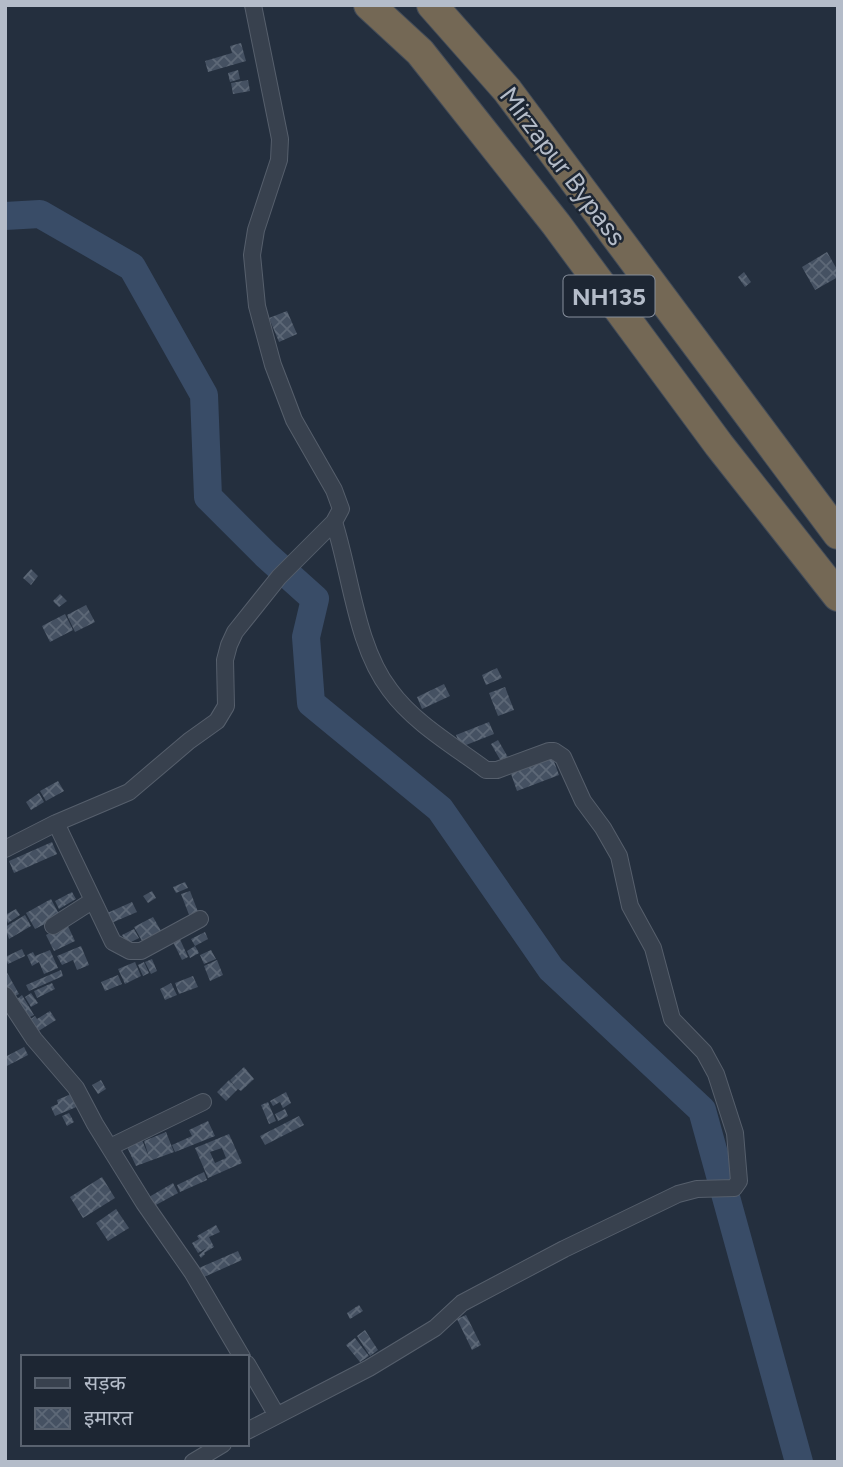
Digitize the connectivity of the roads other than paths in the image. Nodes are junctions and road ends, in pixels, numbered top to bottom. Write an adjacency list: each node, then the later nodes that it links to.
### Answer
1 (253, 5): 4 (street)
2 (369, 5): 6 (highway, NH135)
3 (432, 5): 5 (highway, Mirzapur Bypass / NH135)
4 (334, 522): 7 (street); 17 (street)
5 (838, 534)
6 (838, 596)
7 (56, 823): 8 (street); 9 (street)
8 (5, 849)
9 (92, 901): 10 (street); 11 (street)
10 (200, 919)
11 (53, 926)
12 (5, 995): 14 (street)
13 (203, 1102): 14 (street)
14 (110, 1147): 15 (street)
15 (241, 1355)
16 (248, 1366): 17 (street)
17 (276, 1414): 18 (street)
18 (248, 1430)
19 (220, 1446): 20 (street)
20 (193, 1462)

